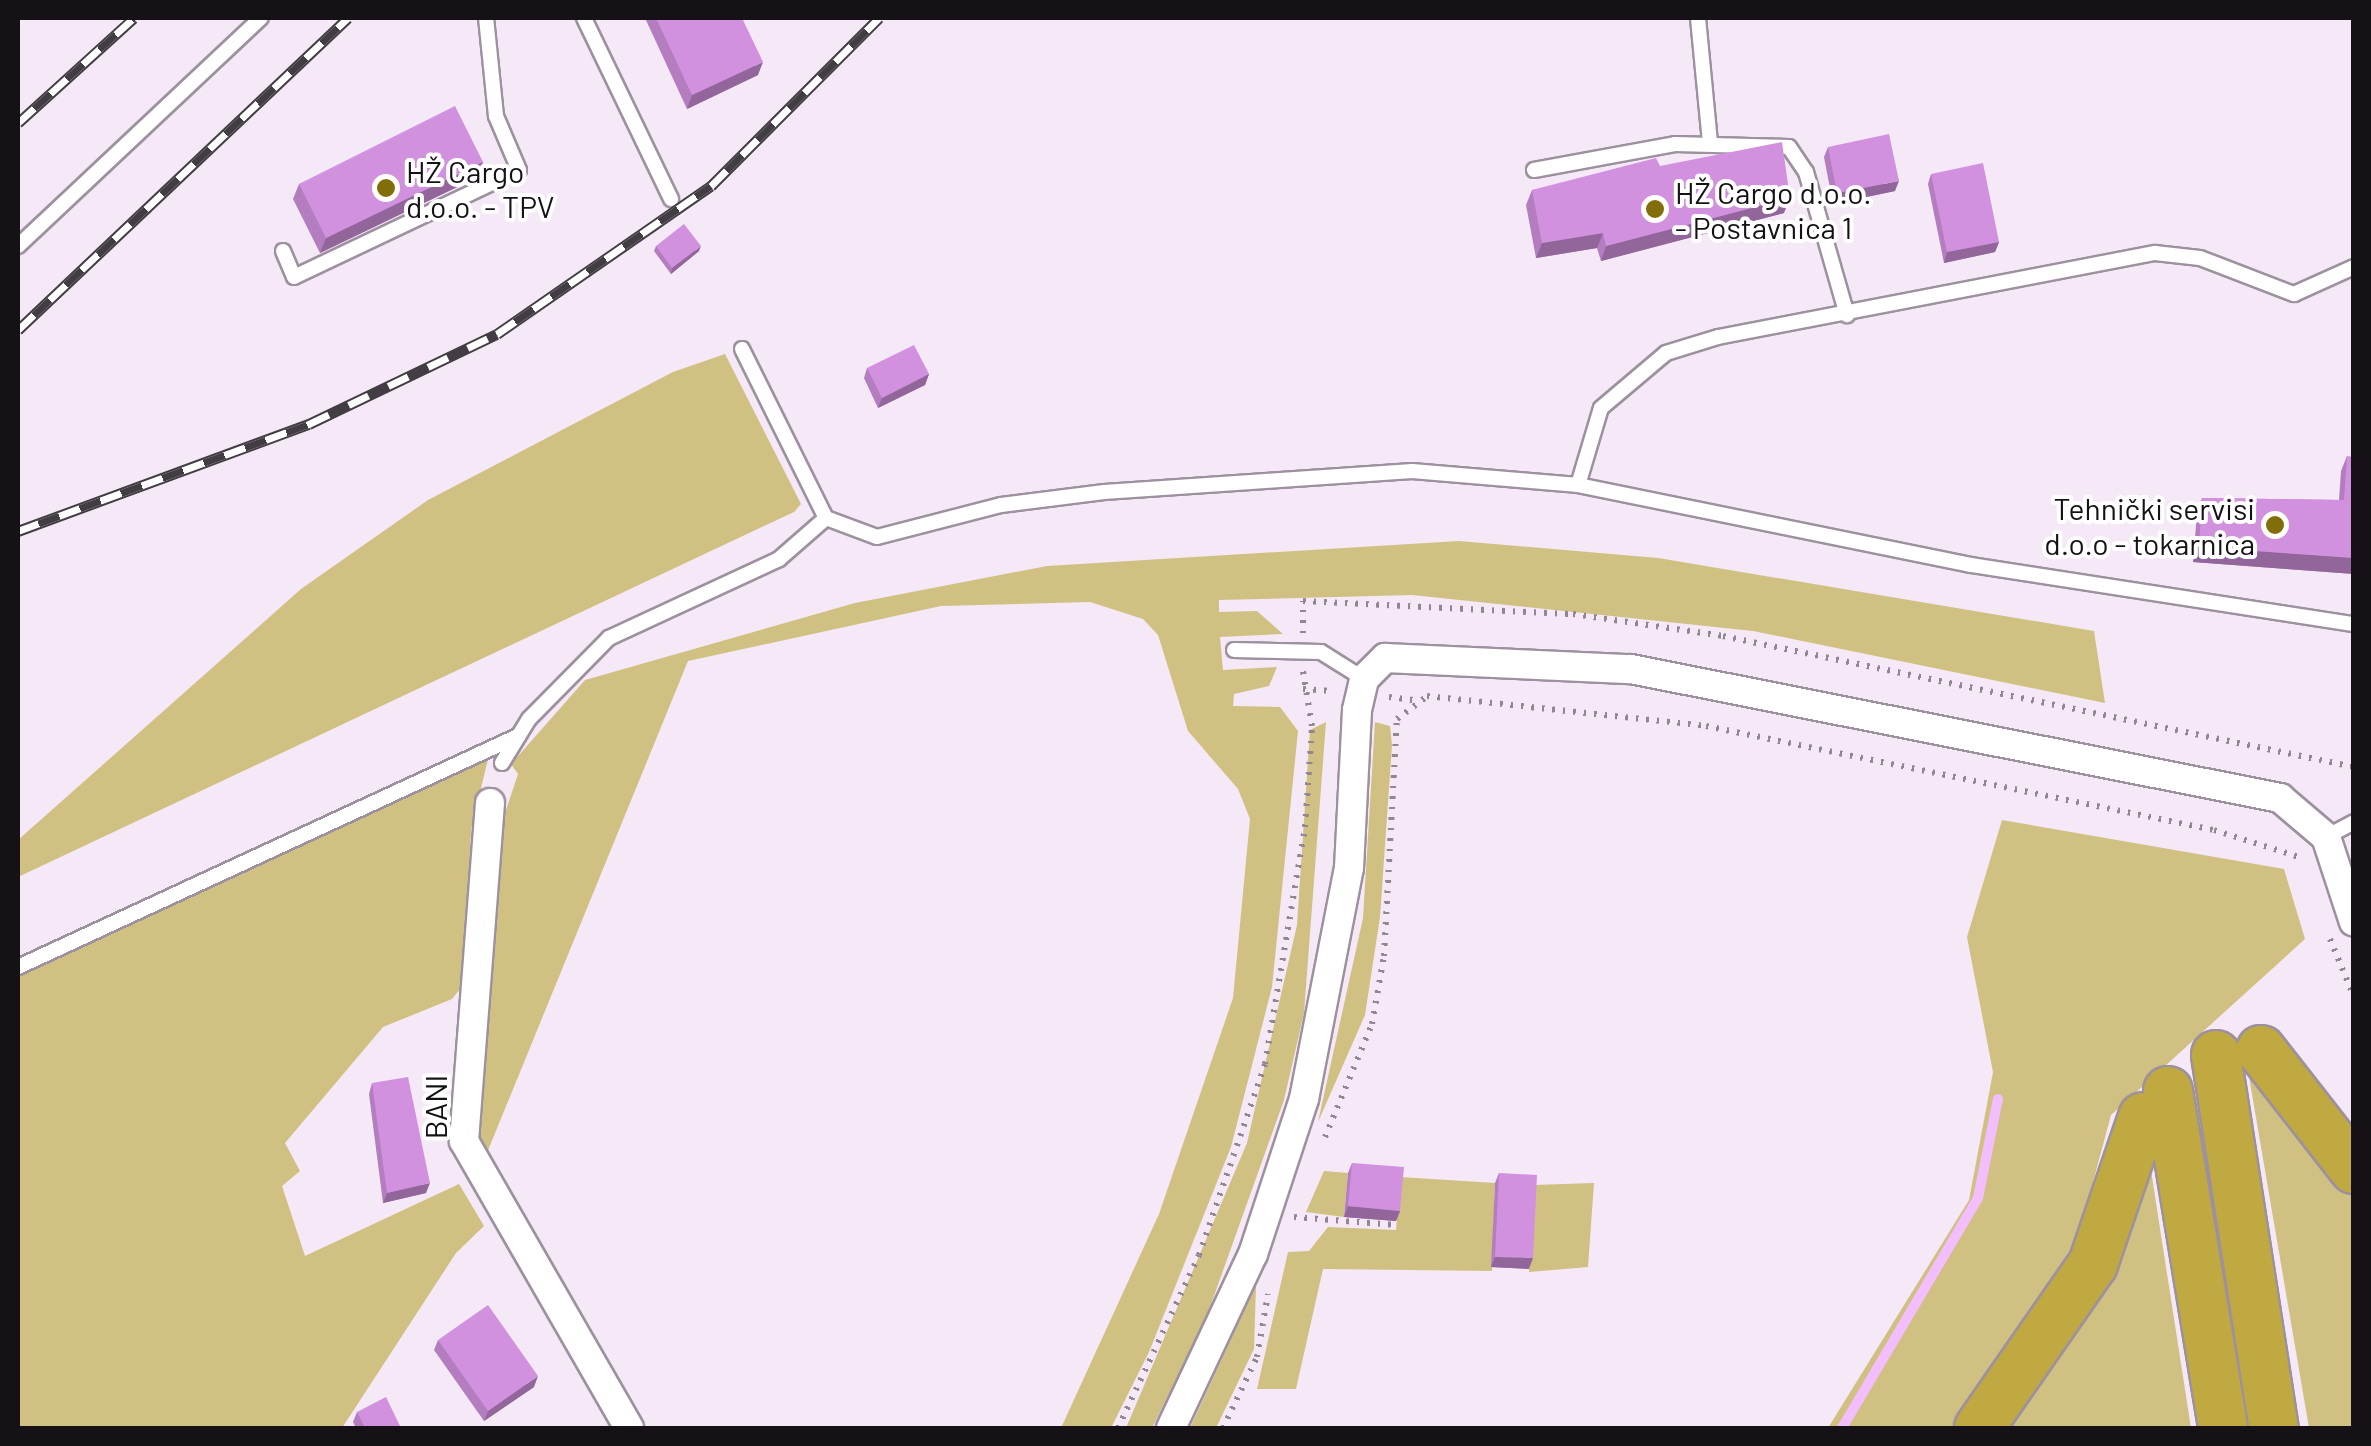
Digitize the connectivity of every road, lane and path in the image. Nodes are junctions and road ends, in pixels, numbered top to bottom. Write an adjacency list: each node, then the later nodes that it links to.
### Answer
1 (261, 18): 8 (lane)
2 (486, 18): 9 (lane)
3 (584, 18): 7 (lane)
4 (1698, 18): 5 (lane)
5 (1710, 143): 6 (lane); 11 (lane)
6 (1534, 170)
7 (672, 199)
8 (18, 246)
9 (283, 251)
10 (2354, 267): 11 (lane)
11 (1847, 315): 13 (lane)
12 (742, 349): 14 (lane)
13 (1578, 484): 14 (lane); 16 (lane)
14 (826, 518): 24 (lane)
15 (1303, 622): 26 (path)
16 (2354, 624)
17 (1234, 650): 19 (lane)
18 (1303, 673): 20 (path)
19 (1364, 679): 29 (street); 43 (street)
20 (1303, 689): 21 (path); 42 (path)
21 (1332, 691)
22 (1387, 696): 23 (path)
23 (1415, 700): 30 (path); 34 (path)
24 (518, 736): 25 (lane); 32 (lane)
25 (502, 763)
26 (2354, 767)
27 (490, 803): 41 (street, BANI)
28 (2354, 822): 29 (lane)
29 (2326, 836): 31 (street)
30 (2304, 868)
31 (2339, 924): 33 (path)
32 (18, 968)
33 (2354, 997)
34 (1322, 1144)
35 (2354, 1169): 47 (highway)
36 (1300, 1199): 37 (path)
37 (1292, 1217): 38 (path); 39 (path)
38 (1396, 1224)
39 (1288, 1229)
40 (1270, 1278): 44 (path)
41 (630, 1428)
42 (1118, 1428)
43 (1171, 1428)
44 (1223, 1428)
45 (1979, 1428): 46 (highway)
46 (2223, 1428)
47 (2274, 1428)

